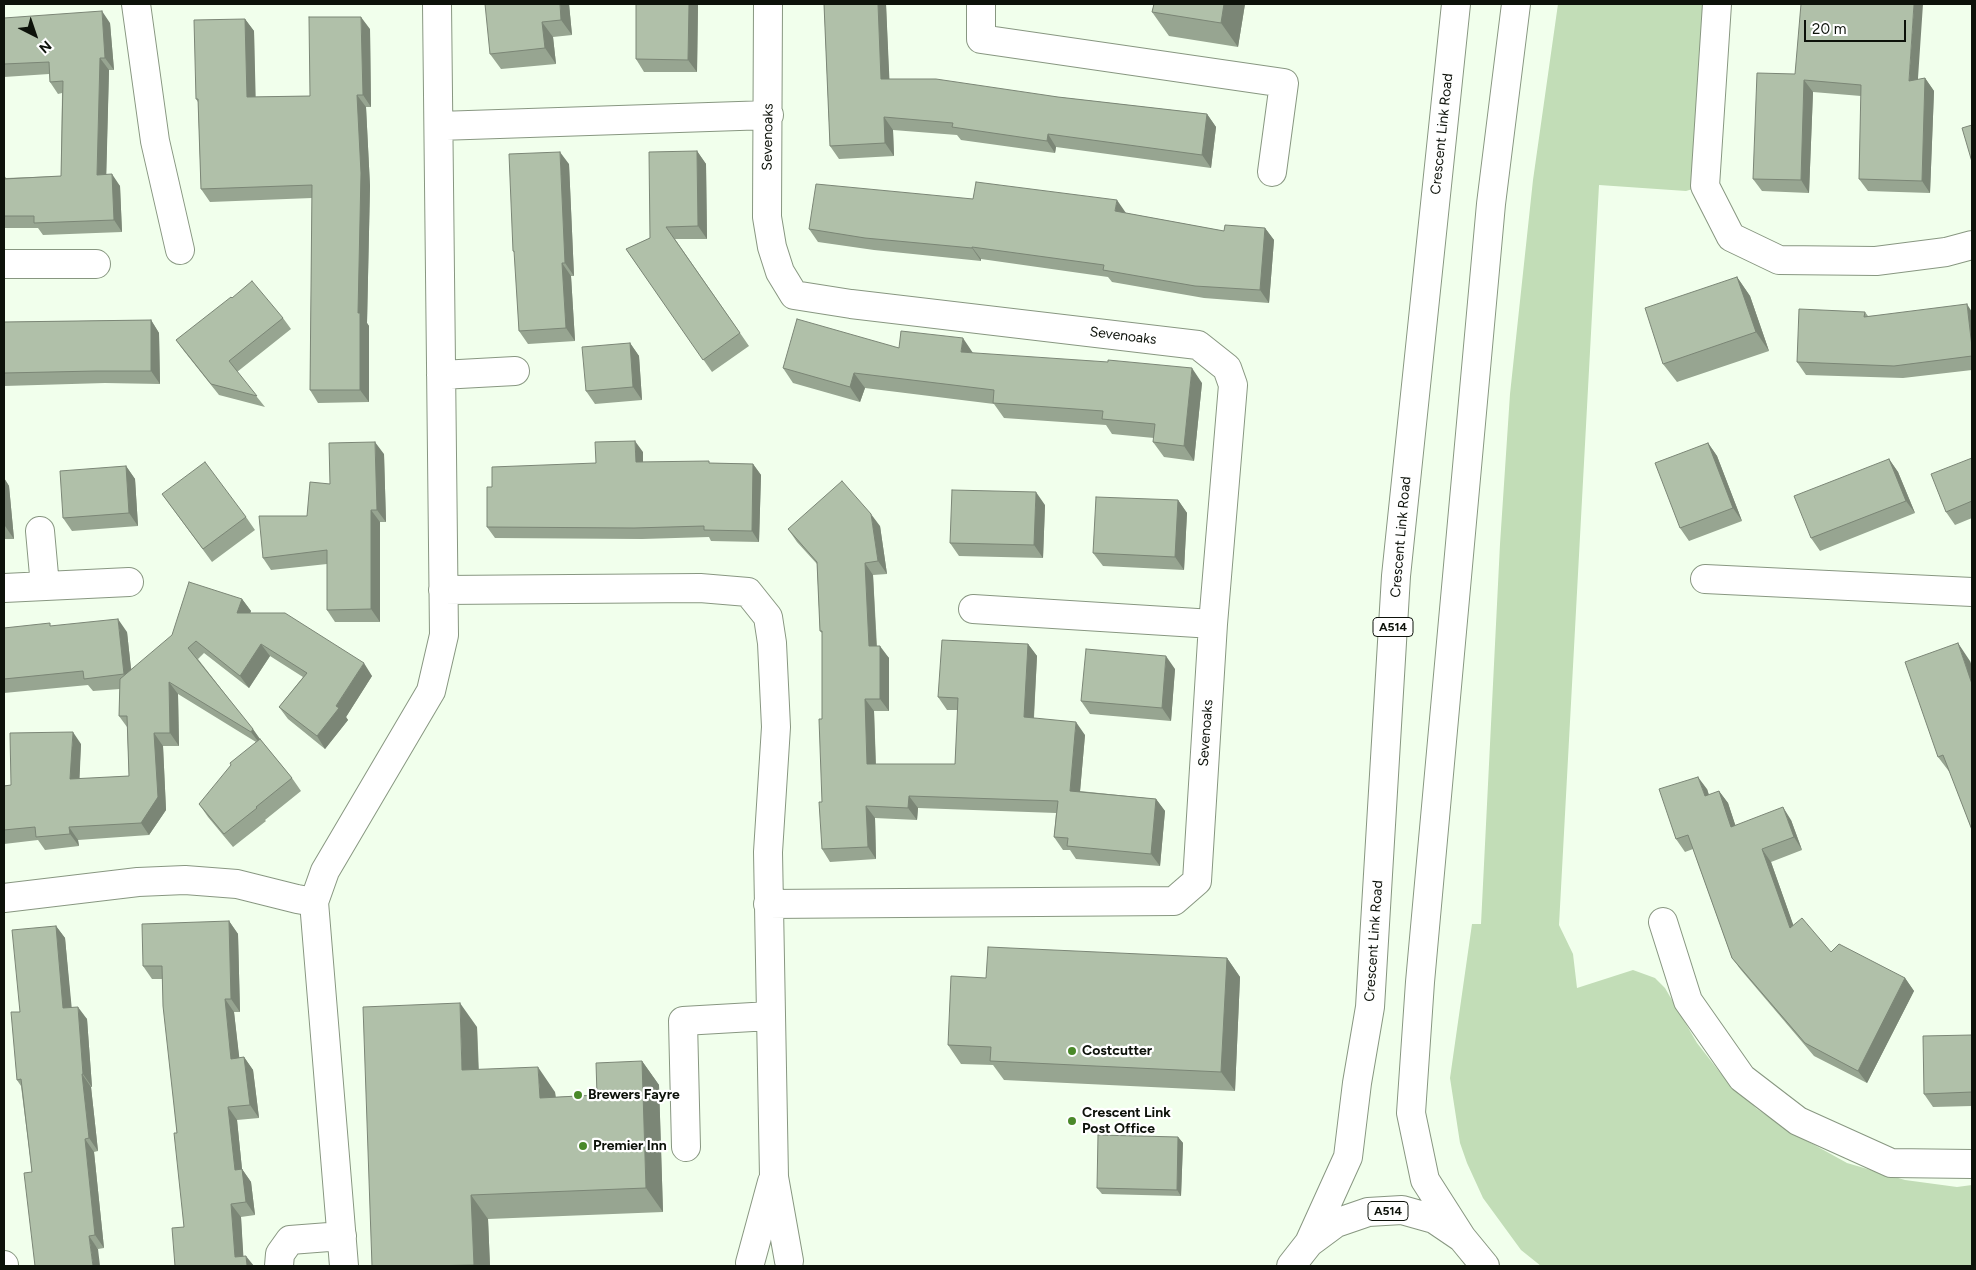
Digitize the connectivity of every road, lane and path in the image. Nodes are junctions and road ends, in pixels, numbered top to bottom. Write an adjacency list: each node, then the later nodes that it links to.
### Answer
1 (136, 4): 12 (main road)
2 (437, 4): 9 (main road)
3 (768, 4): 8 (main road, Sevenoaks)
4 (981, 4): 10 (main road)
5 (1456, 4): 36 (main road, Crescent Link Road / A514)
6 (1516, 4): 35 (main road, A514)
7 (1717, 4): 11 (main road)
8 (769, 115): 9 (main road); 25 (main road, Sevenoaks)
9 (439, 126): 16 (main road)
10 (1272, 172)
11 (1972, 245)
12 (180, 250)
13 (4, 264): 14 (main road)
14 (96, 264)
15 (515, 372): 16 (main road)
16 (441, 387): 22 (main road)
17 (40, 531): 20 (main road)
18 (1705, 579): 23 (main road)
19 (129, 582): 20 (main road)
20 (45, 586): 21 (main road)
21 (4, 588)
22 (443, 590): 27 (main road); 28 (main road)
23 (1972, 592)
24 (973, 609): 25 (main road)
25 (1213, 624): 28 (main road, Sevenoaks)
26 (4, 898): 27 (main road)
27 (314, 902): 34 (main road)
28 (768, 904): 30 (main road)
29 (1662, 922): 32 (main road)
30 (770, 1016): 31 (main road); 33 (main road)
31 (686, 1147)
32 (1972, 1164)
33 (774, 1177): 37 (main road); 38 (main road)
34 (342, 1236): 39 (main road); 40 (main road)
35 (1462, 1238): 36 (main road, A514); 42 (main road, A514)
36 (1309, 1242): 41 (main road, A514)
37 (745, 1264): 38 (main road)
38 (796, 1264)
39 (279, 1266)
40 (344, 1266)
41 (1291, 1266)
42 (1485, 1266)

